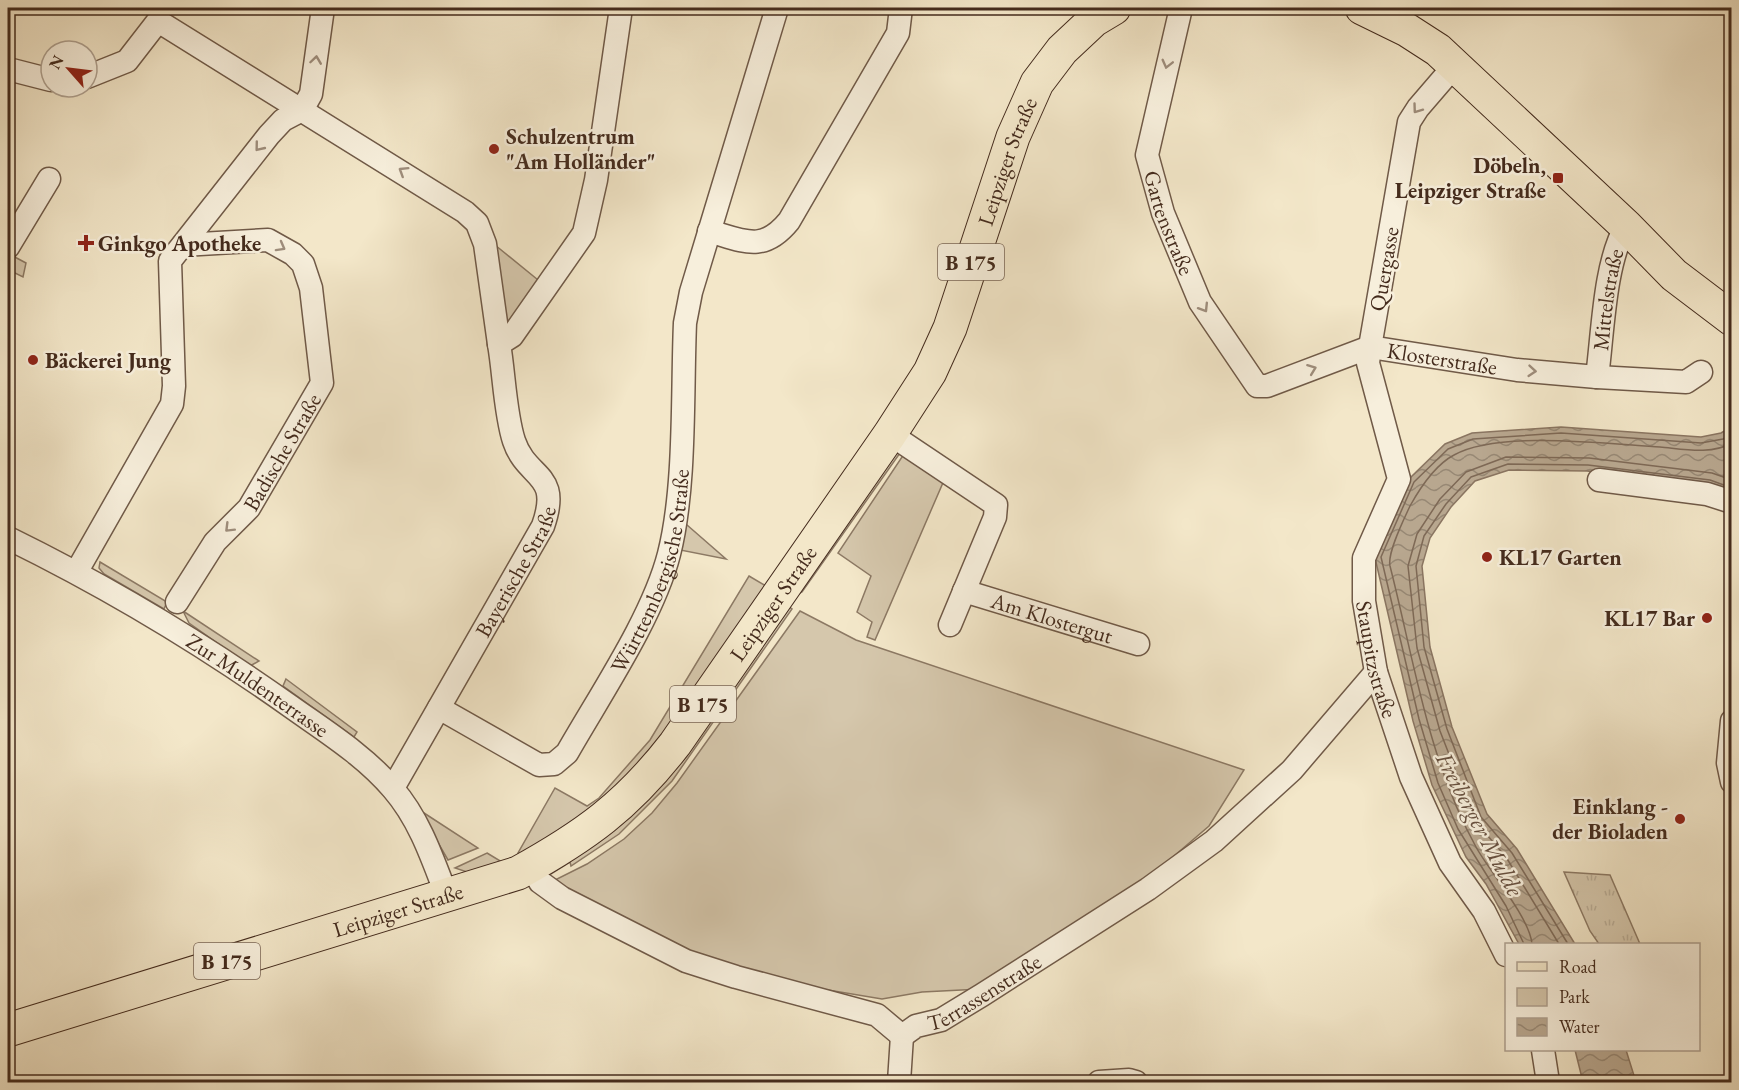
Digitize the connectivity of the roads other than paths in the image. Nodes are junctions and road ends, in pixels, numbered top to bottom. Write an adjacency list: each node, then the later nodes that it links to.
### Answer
1 (323, 8): 12 (street, one-way to 1)
2 (621, 8): 20 (street)
3 (777, 8): 15 (street, Württembergische Straße)
4 (901, 8): 15 (street)
5 (1114, 8): 26 (main road, Leipziger Straße / B 175)
6 (1181, 8): 25 (street, Gartenstraße, one-way to 25)
7 (1362, 8): 8 (main road)
8 (1455, 65): 14 (main road); 22 (street, Quergasse, one-way to 22)
9 (8, 69): 11 (street)
10 (99, 73): 12 (street)
11 (39, 77)
12 (302, 110): 16 (street, one-way to 16); 20 (street, Bayerische Straße, one-way to 12)
13 (49, 179): 17 (street)
14 (1626, 226): 18 (main road); 24 (street, Mittelstraße)
15 (709, 231): 36 (street, Württembergische Straße)
16 (183, 244): 30 (street); 32 (street, Badische Straße, one-way to 32)
17 (8, 247)
18 (1674, 275): 19 (main road); 21 (main road)
19 (1731, 319)
20 (499, 344): 36 (street, Bayerische Straße)
21 (1731, 344)
22 (1370, 347): 24 (street, Klosterstraße, one-way to 24); 25 (street, Klosterstraße, one-way to 22); 35 (street, Staupitzstraße)
23 (1701, 372): 24 (street, Klosterstraße)
24 (1597, 377)
25 (1257, 386)
26 (890, 434): 31 (street, Am Klostergut); 40 (main road, Leipziger Straße / B 175)
27 (1599, 480): 28 (street)
28 (1731, 502)
29 (8, 538): 30 (street, Zur Muldenterrasse)
30 (77, 571): 39 (street, Zur Muldenterrasse)
31 (964, 591): 33 (street, Am Klostergut); 34 (street, Am Klostergut)
32 (177, 603)
33 (950, 625)
34 (1138, 644)
35 (1376, 672): 42 (street, Staupitzstraße); 44 (street, Terrassenstraße)
36 (439, 708): 39 (street, Bayerische Straße)
37 (1731, 721): 38 (street)
38 (1731, 782)
39 (393, 788): 41 (street, Zur Muldenterrasse)
40 (530, 866): 41 (main road, Leipziger Straße / B 175); 44 (street, Terrassenstraße)
41 (446, 894): 43 (main road, Leipziger Straße / B 175)
42 (1505, 953)
43 (8, 1030)
44 (902, 1036): 46 (street)
45 (1543, 1051): 49 (street)
46 (901, 1080)
47 (1099, 1083): 48 (street)
48 (1136, 1083)
49 (1548, 1083)

